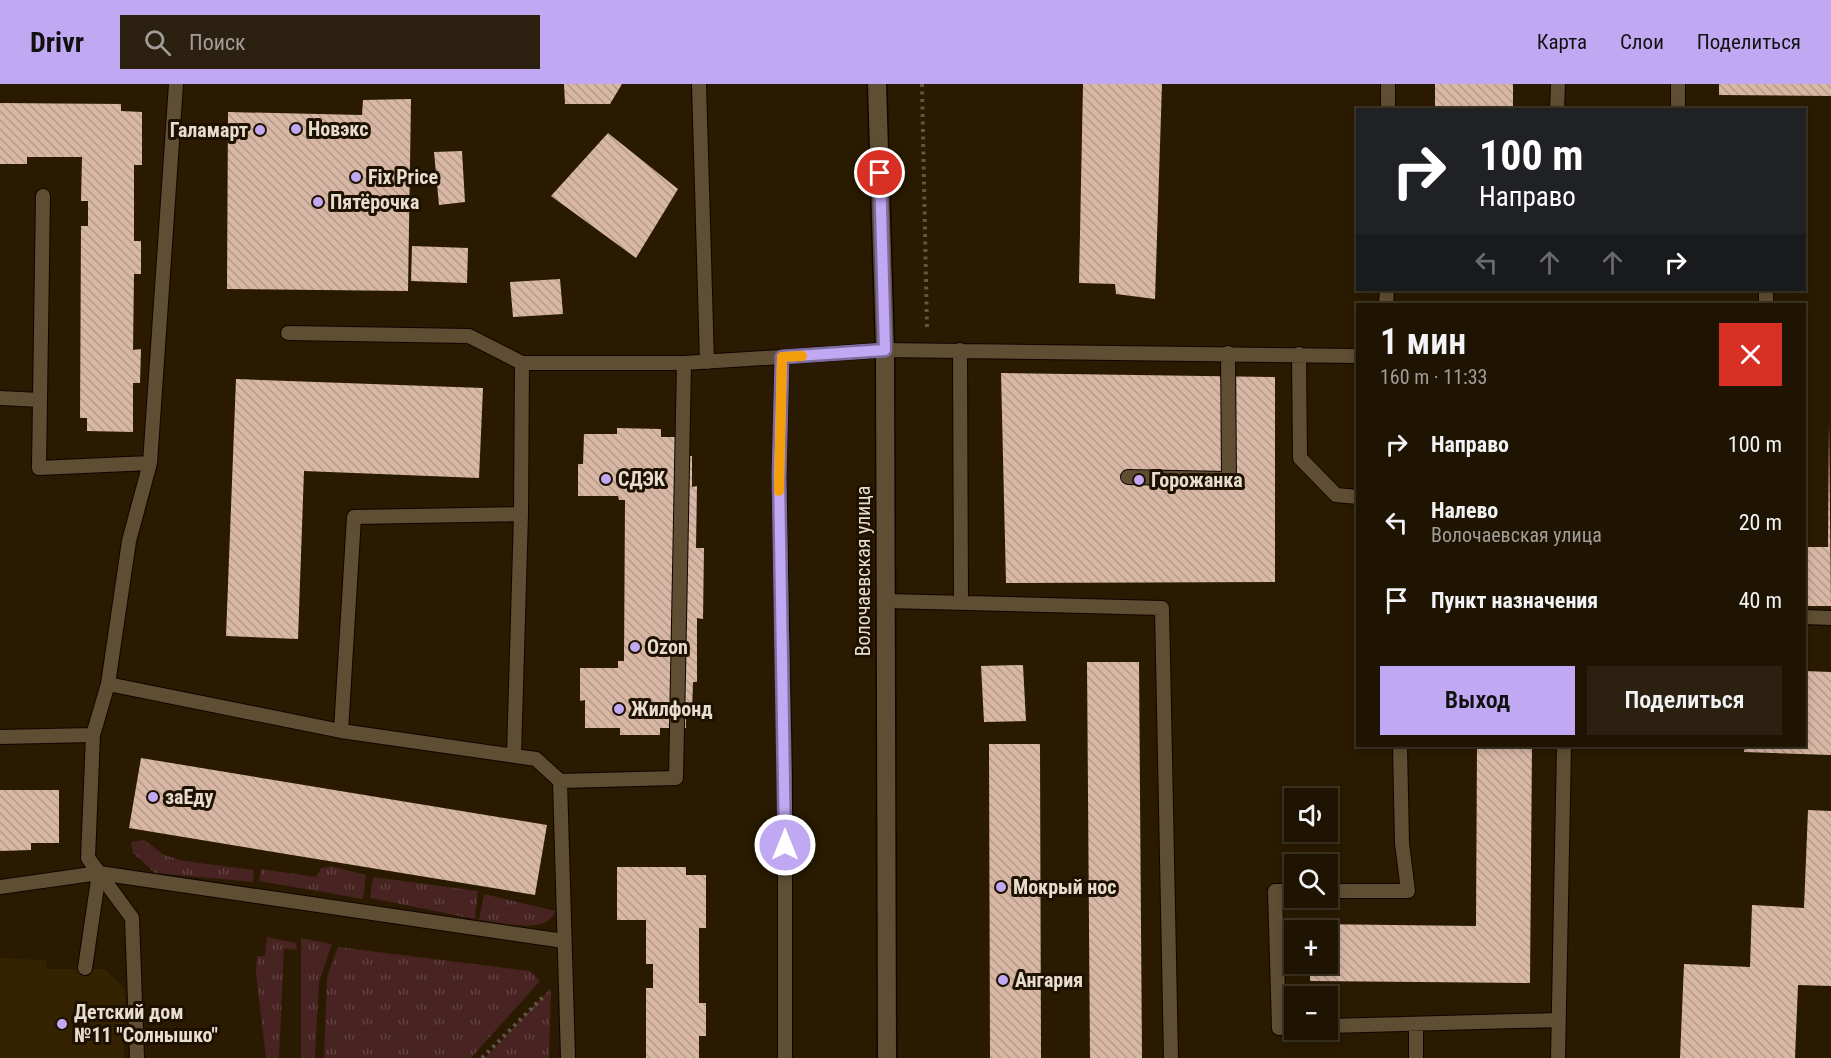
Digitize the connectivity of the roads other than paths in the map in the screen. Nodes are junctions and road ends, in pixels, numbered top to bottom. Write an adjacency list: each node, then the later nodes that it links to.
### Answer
1 (176, 84): 23 (lane)
2 (699, 84): 18 (lane)
3 (877, 84): 12 (street, Волочаевская улица)
4 (1388, 84): 7 (lane)
5 (1558, 84): 8 (lane)
6 (1678, 84): 9 (lane)
7 (1388, 108)
8 (1557, 108)
9 (1678, 108)
10 (43, 196): 22 (lane)
11 (288, 333): 19 (lane)
12 (885, 350): 13 (lane); 17 (lane); 27 (street, Волочаевская улица)
13 (960, 350): 14 (lane); 28 (lane)
14 (1228, 353): 15 (lane); 24 (lane)
15 (1299, 354): 16 (lane); 25 (lane)
16 (1356, 356)
17 (782, 357): 18 (lane); 51 (lane)
18 (707, 362): 20 (lane)
19 (522, 363): 20 (lane); 26 (lane)
20 (684, 363): 38 (lane)
21 (0, 398): 22 (lane)
22 (40, 400): 23 (lane)
23 (150, 463): 31 (lane)
24 (1128, 477)
25 (1356, 497)
26 (521, 514): 32 (lane); 37 (lane)
27 (886, 601): 28 (lane); 52 (street, Волочаевская улица)
28 (962, 603): 53 (lane)
29 (1806, 617): 30 (lane)
30 (1831, 618)
31 (108, 684): 32 (lane); 33 (lane)
32 (341, 731): 37 (lane)
33 (93, 735): 34 (lane); 39 (lane)
34 (0, 736)
35 (1400, 747): 42 (lane)
36 (1564, 747): 45 (lane)
37 (514, 756): 38 (lane)
38 (560, 781): 43 (lane)
39 (99, 873): 40 (lane); 43 (lane); 44 (lane); 49 (lane)
40 (0, 887)
41 (1284, 891): 48 (lane)
42 (1338, 891)
43 (564, 941): 50 (lane)
44 (85, 968)
45 (1559, 1020): 46 (lane); 55 (lane)
46 (1416, 1024): 47 (lane); 54 (lane)
47 (1338, 1026)
48 (1284, 1028)
49 (137, 1058)
50 (568, 1058)
51 (785, 1058)
52 (887, 1058)
53 (1170, 1058)
54 (1416, 1058)
55 (1558, 1058)

